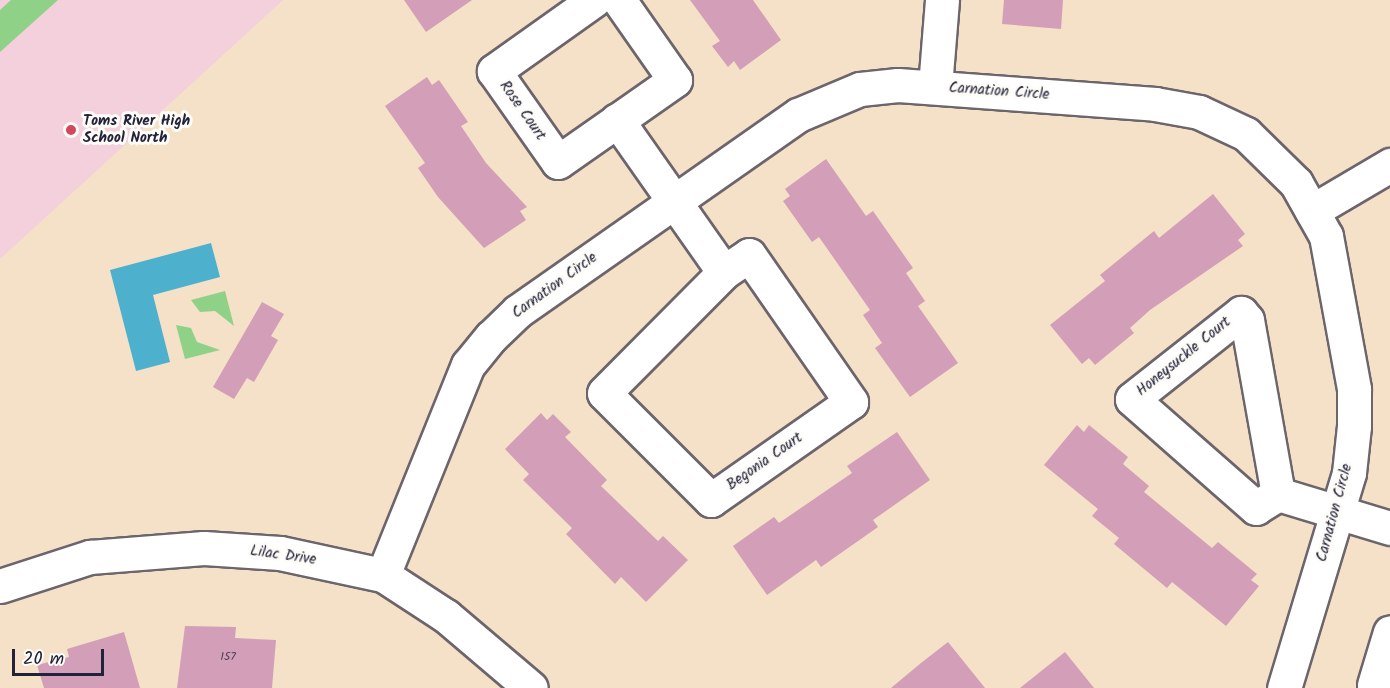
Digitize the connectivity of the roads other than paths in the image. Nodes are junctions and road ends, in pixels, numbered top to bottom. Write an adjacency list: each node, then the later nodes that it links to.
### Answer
1 (594, 0): 5 (street, Rose Court)
2 (619, 0): 5 (street, Rose Court)
3 (942, 0): 4 (street)
4 (935, 87): 7 (street, Carnation Circle); 8 (street, Carnation Circle)
5 (617, 120): 7 (street)
6 (1390, 165): 8 (street)
7 (674, 202): 9 (street); 13 (street, Carnation Circle)
8 (1312, 211): 11 (street, Carnation Circle)
9 (724, 272): 9 (street, Begonia Court)
10 (1278, 494): 10 (street, Honeysuckle Court); 11 (street)
11 (1337, 512): 12 (street); 17 (street, Carnation Circle)
12 (1390, 528)
13 (383, 575): 14 (street, Lilac Drive); 16 (street, Lilac Drive)
14 (0, 586)
15 (1390, 632): 18 (street)
16 (531, 688)
17 (1284, 688)
18 (1383, 688)

